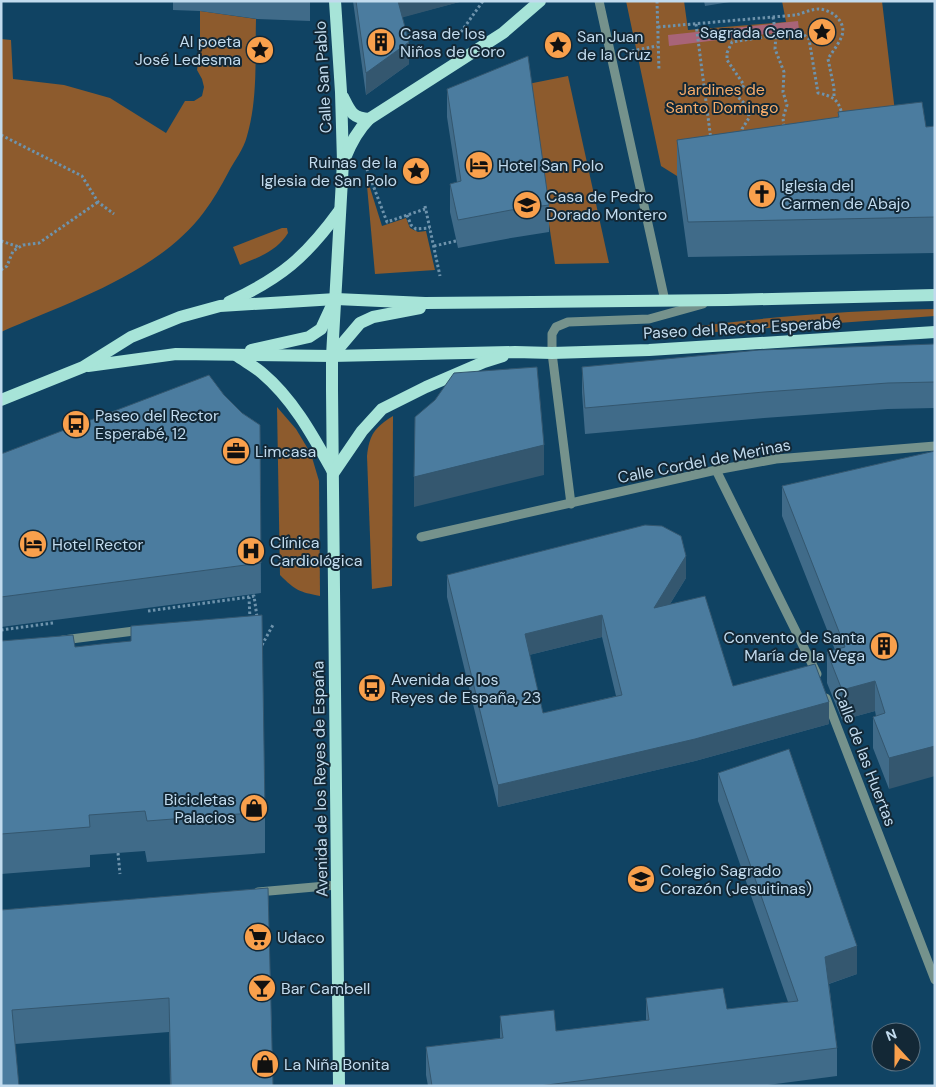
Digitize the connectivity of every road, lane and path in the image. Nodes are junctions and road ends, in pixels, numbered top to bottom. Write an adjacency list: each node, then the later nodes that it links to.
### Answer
1 (335, 1): 14 (main road, Calle San Pablo)
2 (483, 1): 9 (path)
3 (540, 1): 16 (main road)
4 (599, 1): 38 (street)
5 (657, 1): 8 (path)
6 (773, 17): 7 (path); 10 (path); 15 (path)
7 (696, 24): 8 (path); 21 (path)
8 (658, 27): 11 (path)
9 (461, 33)
10 (776, 35): 15 (path); 18 (path); 20 (path)
11 (657, 46): 12 (path); 13 (path)
12 (632, 51)
13 (660, 71)
14 (341, 92): 16 (main road); 22 (main road, Calle San Pablo)
15 (834, 97): 17 (path)
16 (369, 119): 22 (main road)
17 (843, 120)
18 (785, 131)
19 (1, 135): 24 (path)
20 (740, 140)
21 (711, 142)
22 (343, 162): 25 (main road, Calle San Pablo)
23 (366, 165): 27 (path)
24 (98, 202): 26 (path); 32 (path)
25 (340, 210): 36 (main road, Calle San Pablo); 40 (main road)
26 (114, 214)
27 (406, 215): 28 (path); 28 (path)
28 (430, 228): 31 (path)
29 (456, 240): 31 (path)
30 (1, 241): 32 (path)
31 (434, 246): 34 (path)
32 (19, 248): 33 (path)
33 (1, 270)
34 (440, 276)
35 (935, 295): 37 (main road, Paseo del Rector Esperabé)
36 (336, 299): 39 (main road, Paseo del Rector Esperabé); 40 (main road, Paseo del Rector Esperabé); 44 (main road, Paseo del Rector Esperabé); 45 (main road, Calle San Pablo)
37 (718, 299): 38 (main road, Paseo del Rector Esperabé); 43 (street, Paseo del Rector Esperabé)
38 (665, 301): 39 (main road, Paseo del Rector Esperabé)
39 (443, 303): 45 (main road, Paseo del Rector Esperabé)
40 (220, 306): 46 (main road, Paseo del Rector Esperabé)
41 (935, 332): 43 (main road, Paseo del Rector Esperabé)
42 (515, 352): 43 (main road, Paseo del Rector Esperabé); 45 (main road, Paseo del Rector Esperabé); 50 (main road, Paseo del Rector Esperabé)
43 (552, 353): 51 (street)
44 (236, 355): 45 (main road, Paseo del Rector Esperabé); 46 (main road, Paseo del Rector Esperabé); 50 (main road)
45 (332, 356): 50 (main road, Avenida de los Reyes de España)
46 (83, 367): 47 (main road, Paseo del Rector Esperabé)
47 (1, 400)
48 (935, 446): 49 (street, Calle Cordel de Merinas)
49 (716, 470): 51 (street, Calle Cordel de Merinas); 65 (street, Calle de las Huertas)
50 (334, 472): 63 (main road, Avenida de los Reyes de España)
51 (571, 504): 52 (street, Calle Cordel de Merinas)
52 (420, 537)
53 (274, 623): 59 (path)
54 (258, 626): 55 (path)
55 (250, 627)
56 (147, 630): 58 (street)
57 (260, 635): 59 (path)
58 (50, 642)
59 (262, 645): 60 (path)
60 (256, 646)
61 (118, 853): 62 (path)
62 (120, 874)
63 (337, 884): 64 (street); 66 (main road, Avenida de los Reyes de España)
64 (251, 892)
65 (935, 980)
66 (339, 1086)

